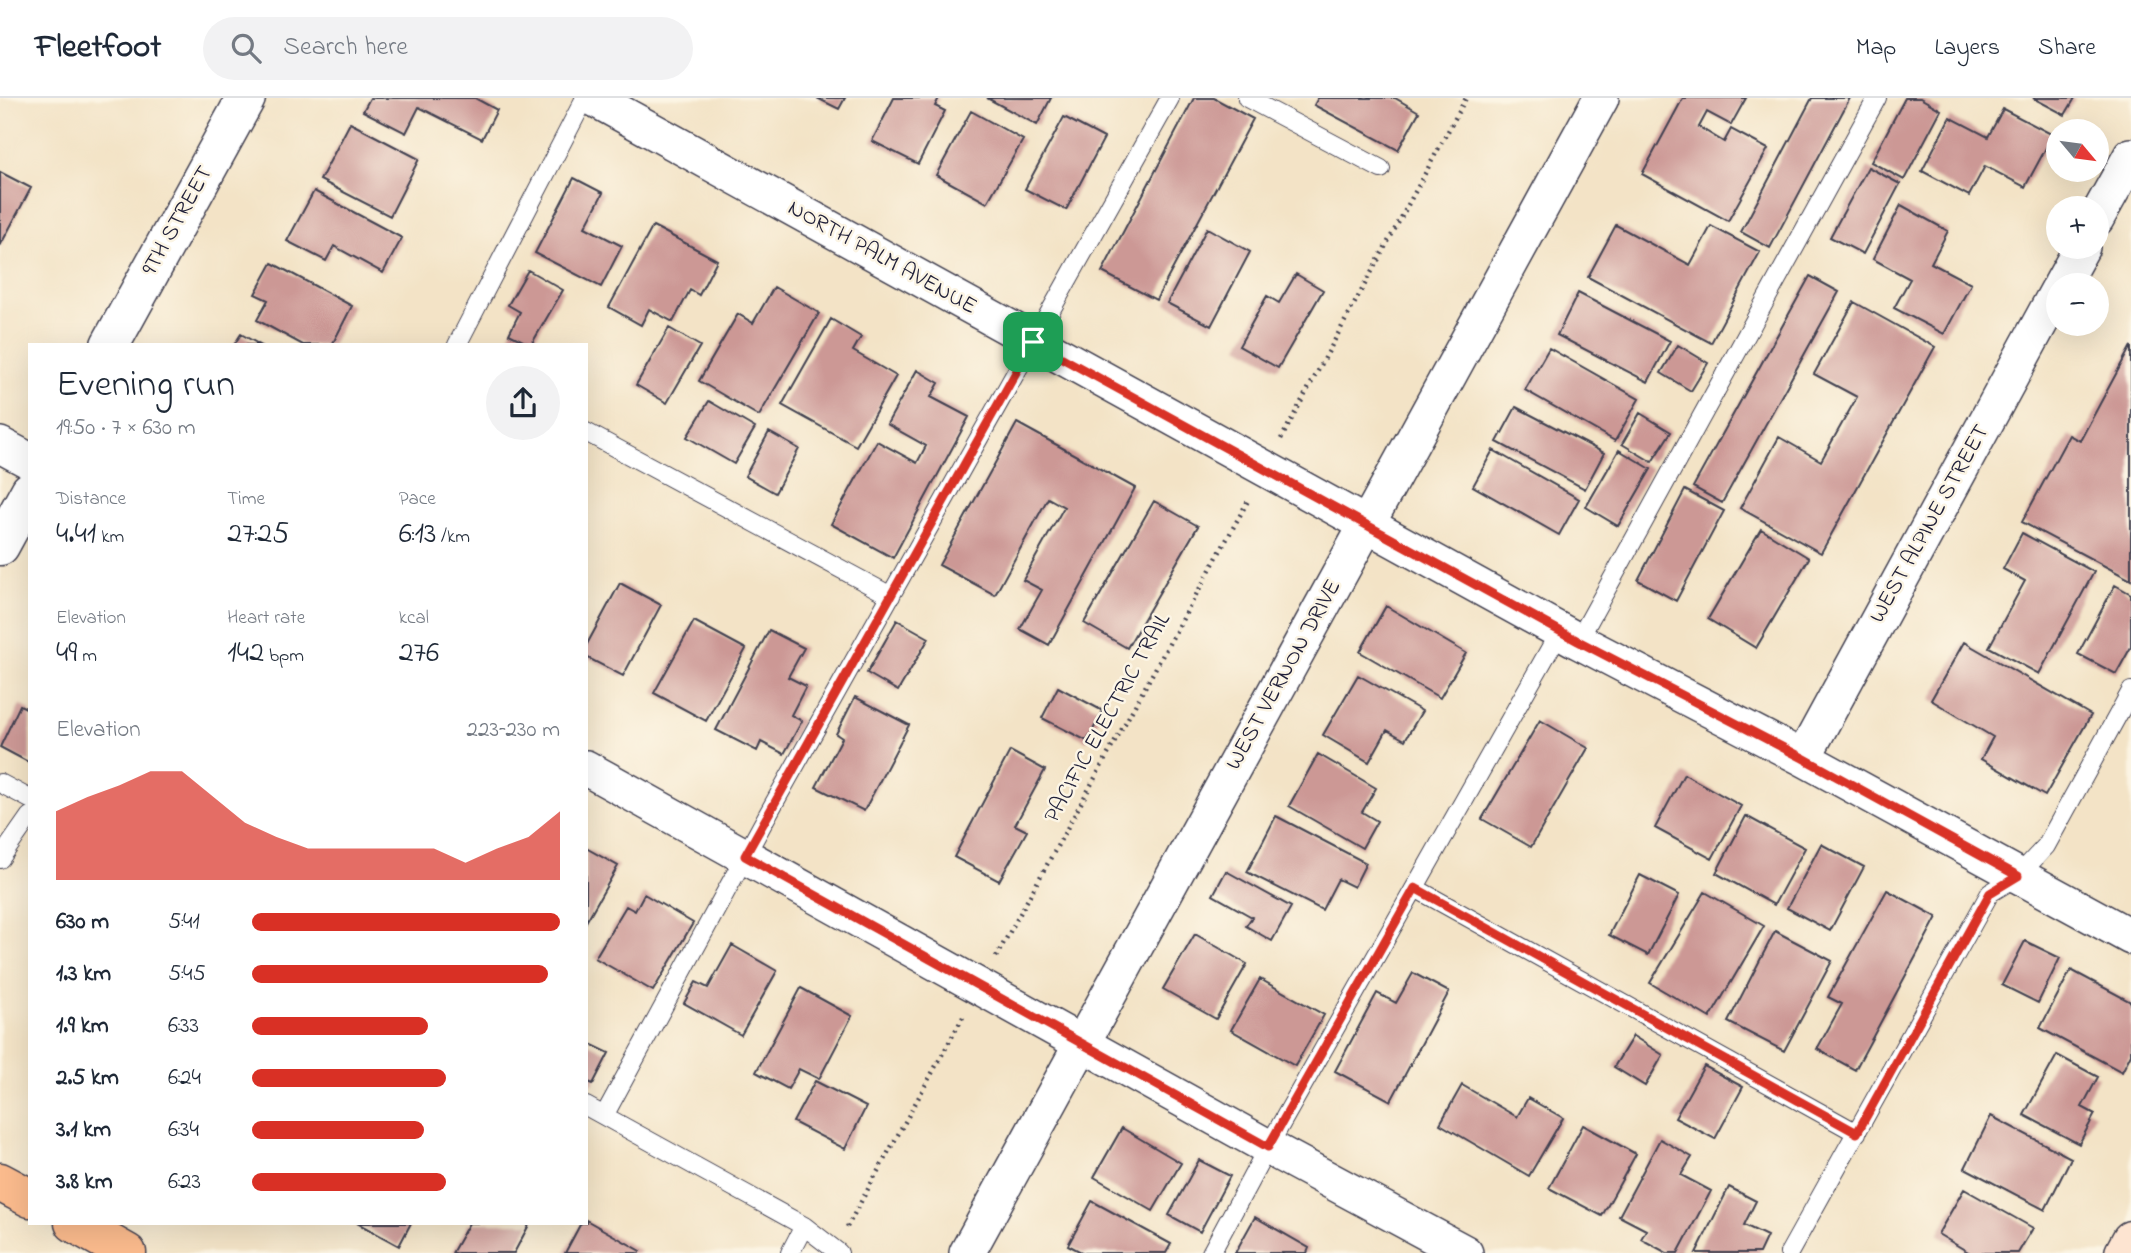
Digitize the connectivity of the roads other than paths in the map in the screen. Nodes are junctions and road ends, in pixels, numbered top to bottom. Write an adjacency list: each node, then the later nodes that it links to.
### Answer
1 (246, 98): 13 (street, 9TH STREET)
2 (585, 98): 14 (lane)
3 (593, 98): 12 (street, NORTH PALM AVENUE)
4 (1170, 98): 12 (lane)
5 (1247, 98): 9 (lane)
6 (1601, 98): 19 (street, WEST VERNON DRIVE)
7 (1877, 98): 22 (lane)
8 (2131, 156): 10 (street)
9 (1381, 169)
10 (2109, 196)
11 (2046, 312): 24 (street, WEST ALPINE STREET)
12 (1033, 342): 19 (street, NORTH PALM AVENUE); 21 (lane)
13 (111, 343)
14 (458, 343)
15 (588, 433): 21 (lane)
16 (0, 445): 17 (street)
17 (28, 460)
18 (28, 495): 20 (street)
19 (1366, 526): 22 (street, NORTH PALM AVENUE); 34 (street, WEST VERNON DRIVE)
20 (0, 546)
21 (891, 596): 29 (lane)
22 (1569, 636): 24 (street, NORTH PALM AVENUE); 32 (lane)
23 (2131, 691): 31 (lane)
24 (1803, 758): 31 (street, NORTH PALM AVENUE)
25 (588, 769): 29 (street)
26 (0, 783): 27 (lane)
27 (28, 798)
28 (28, 819): 30 (lane)
29 (745, 856): 34 (street); 36 (lane)
30 (0, 859)
31 (2018, 876): 33 (street, NORTH PALM AVENUE); 37 (lane)
32 (1415, 888): 37 (lane); 38 (lane)
33 (2131, 937)
34 (1082, 1042): 38 (street); 47 (street, WEST VERNON DRIVE)
35 (588, 1108): 36 (lane)
36 (604, 1116): 42 (lane)
37 (1857, 1133): 50 (lane)
38 (1268, 1147): 48 (lane); 49 (street)
39 (0, 1182): 40 (main road)
40 (28, 1197)
41 (78, 1225): 44 (main road)
42 (804, 1226): 45 (lane); 46 (lane)
43 (2131, 1240): 51 (main road)
44 (127, 1253)
45 (790, 1253)
46 (839, 1253)
47 (967, 1253)
48 (1211, 1253)
49 (1465, 1253)
50 (1789, 1253)
51 (2124, 1253)

